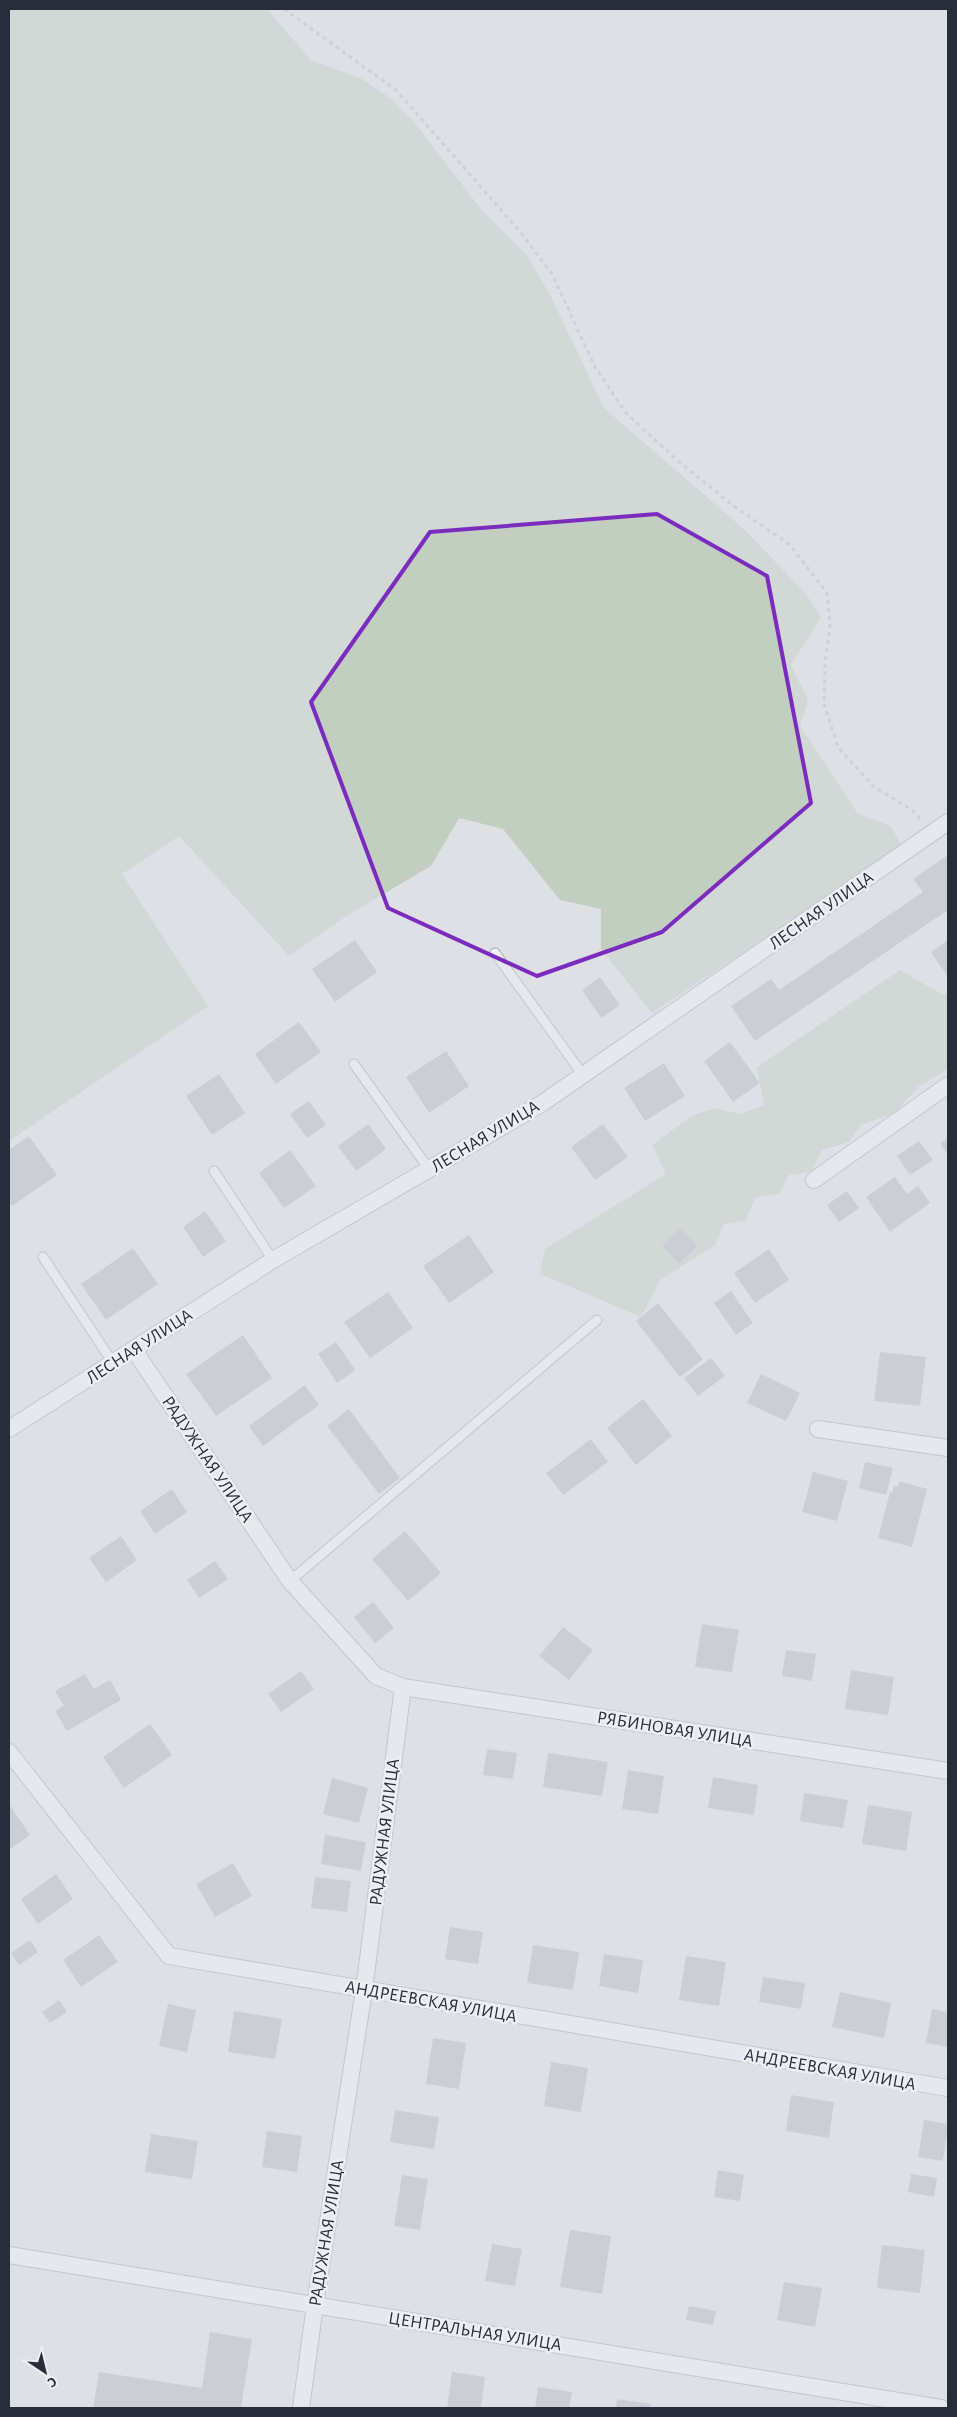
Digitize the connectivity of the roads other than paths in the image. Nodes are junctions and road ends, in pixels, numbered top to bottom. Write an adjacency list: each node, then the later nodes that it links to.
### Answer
1 (948, 822): 4 (street, ЛЕСНАЯ УЛИЦА)
2 (495, 953): 4 (lane)
3 (354, 1064): 6 (lane)
4 (583, 1075): 6 (street, ЛЕСНАЯ УЛИЦА)
5 (948, 1085): 8 (street)
6 (429, 1169): 10 (street, ЛЕСНАЯ УЛИЦА)
7 (214, 1171): 10 (lane)
8 (814, 1180)
9 (43, 1257): 13 (lane)
10 (273, 1260): 12 (street, ЛЕСНАЯ УЛИЦА)
11 (597, 1320): 17 (lane)
12 (134, 1350): 13 (street, ЛЕСНАЯ УЛИЦА); 17 (street, РАДУЖНАЯ УЛИЦА)
13 (113, 1363): 15 (street, ЛЕСНАЯ УЛИЦА)
14 (818, 1428): 16 (street)
15 (9, 1429)
16 (948, 1448)
17 (290, 1580): 18 (street, РАДУЖНАЯ УЛИЦА)
18 (403, 1687): 20 (street, РЯБИНОВАЯ УЛИЦА); 21 (street, РАДУЖНАЯ УЛИЦА)
19 (9, 1752): 21 (street, АНДРЕЕВСКАЯ УЛИЦА)
20 (948, 1771)
21 (364, 1990): 22 (street, АНДРЕЕВСКАЯ УЛИЦА); 24 (street, РАДУЖНАЯ УЛИЦА)
22 (948, 2088)
23 (9, 2255): 24 (street, ЦЕНТРАЛЬНАЯ УЛИЦА)
24 (315, 2305): 25 (street, РАДУЖНАЯ УЛИЦА); 26 (street, ЦЕНТРАЛЬНАЯ УЛИЦА)
25 (302, 2408)
26 (942, 2408)

